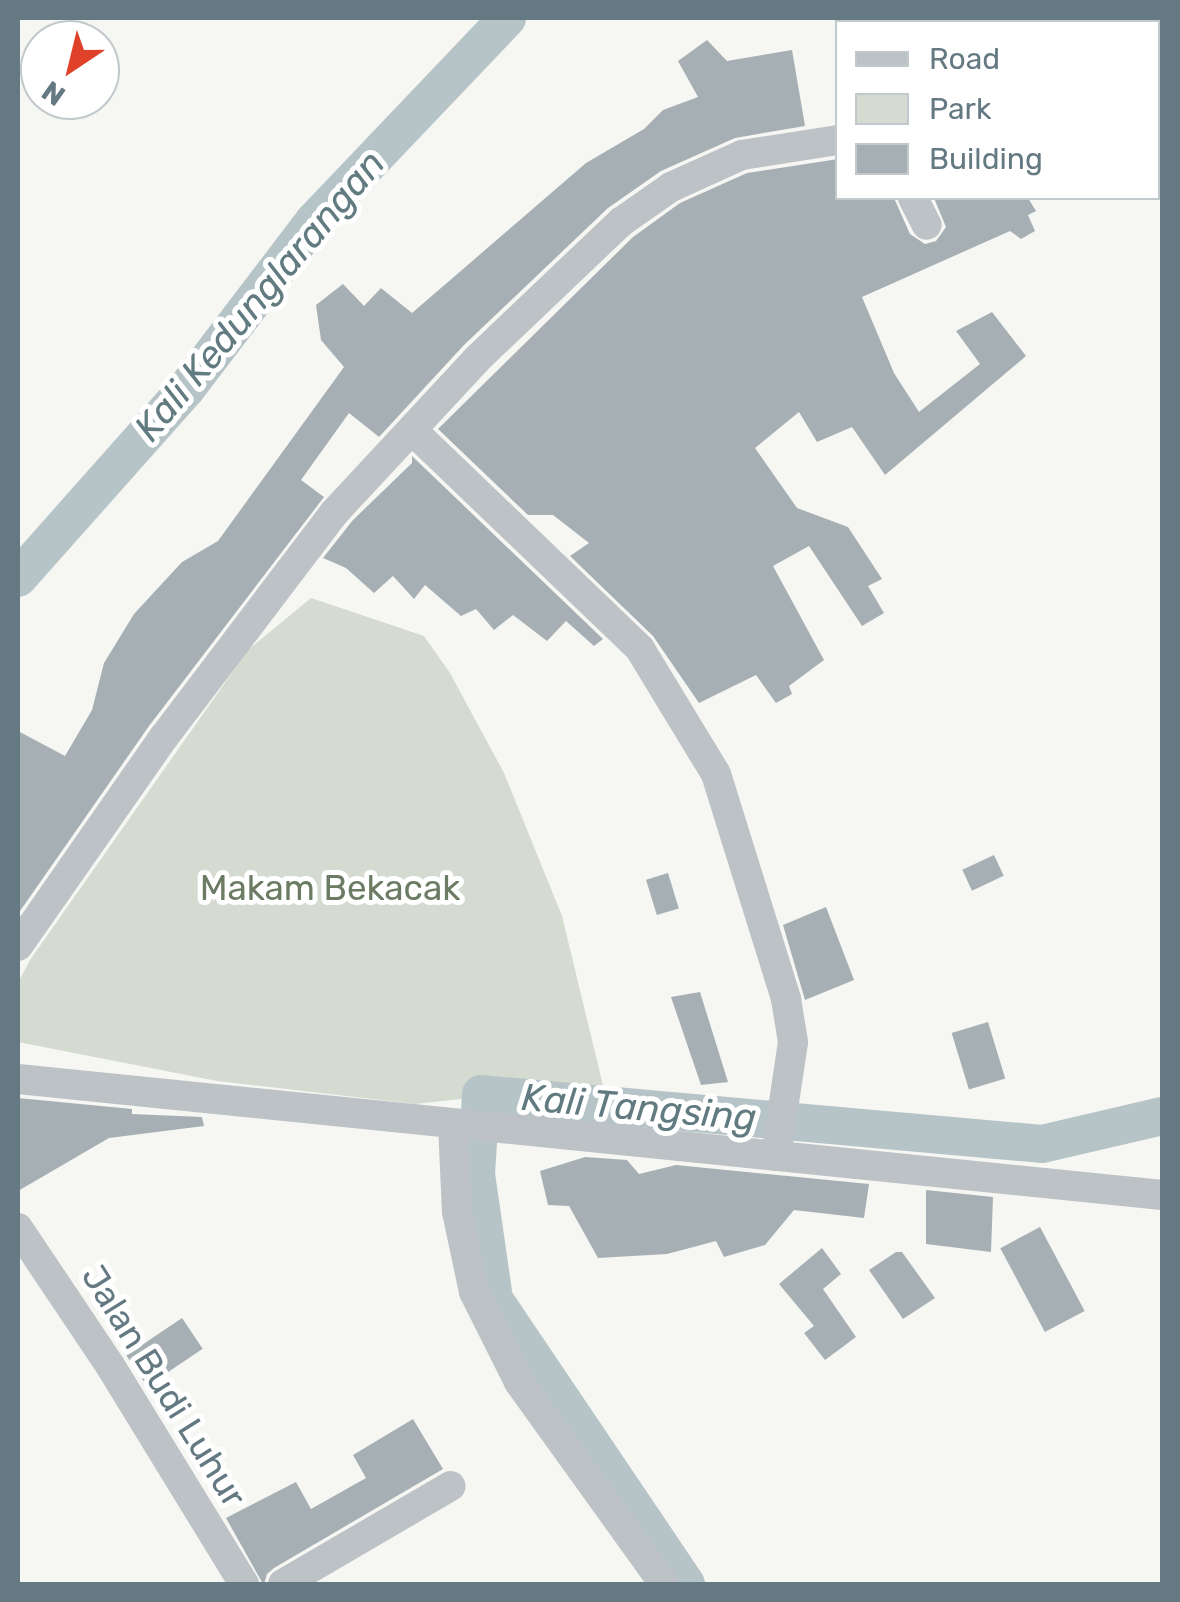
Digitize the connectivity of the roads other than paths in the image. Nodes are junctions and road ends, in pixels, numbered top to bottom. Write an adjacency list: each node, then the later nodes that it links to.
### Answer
1 (835, 140): 2 (street)
2 (412, 430): 3 (street); 6 (street)
3 (18, 946)
4 (18, 1079): 5 (street)
5 (466, 1126): 6 (street); 14 (street)
6 (778, 1134): 8 (street)
7 (1162, 1181): 8 (street)
8 (1120, 1190): 9 (street)
9 (1162, 1196)
10 (18, 1228): 12 (street, Jalan Budi Luhur)
11 (451, 1486): 13 (street)
12 (244, 1584)
13 (283, 1584)
14 (664, 1584)

